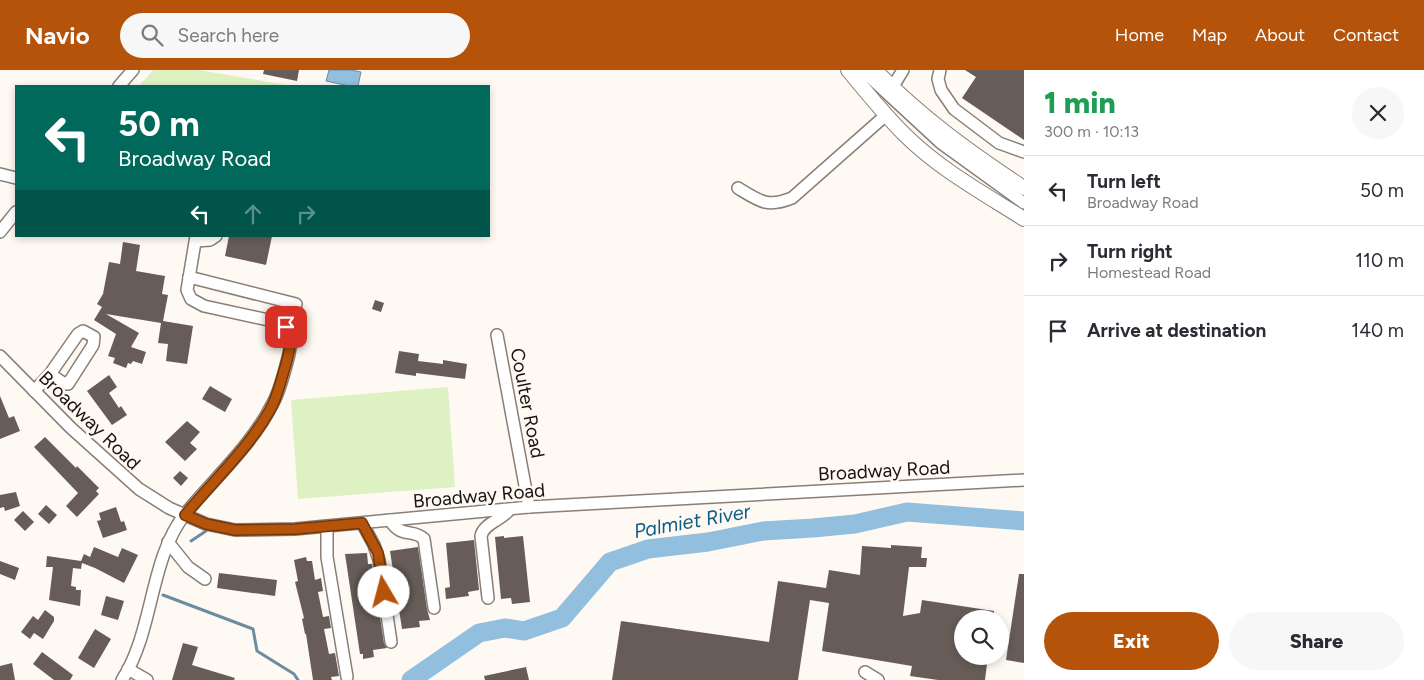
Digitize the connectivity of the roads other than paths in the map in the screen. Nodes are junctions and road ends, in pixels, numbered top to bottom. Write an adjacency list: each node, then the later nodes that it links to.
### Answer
1 (133, 70): 7 (street)
2 (848, 70): 9 (main road)
3 (862, 70): 8 (street)
4 (875, 70): 8 (main road)
5 (903, 70): 8 (street)
6 (940, 70): 10 (street)
7 (120, 85)
8 (889, 91): 9 (street); 14 (main road); 15 (street)
9 (881, 110): 13 (street); 17 (main road)
10 (1024, 152)
11 (0, 174): 12 (street)
12 (15, 178)
13 (738, 188)
14 (1024, 188)
15 (1024, 203)
16 (15, 213): 18 (street)
17 (1024, 219)
18 (0, 232)
19 (214, 237): 20 (street)
20 (196, 239): 21 (street)
21 (189, 277): 22 (street); 22 (street)
22 (289, 332): 30 (street)
23 (497, 335): 28 (street, Coulter Road)
24 (0, 356): 26 (street, Broadway Road)
25 (50, 374): 25 (street); 26 (street)
26 (34, 391): 30 (street, Broadway Road)
27 (1024, 480): 28 (street, Broadway Road)
28 (529, 507): 29 (street, Broadway Road)
29 (509, 510): 31 (street, Broadway Road); 36 (street)
30 (185, 515): 33 (street, Broadway Road); 34 (street)
31 (390, 520): 32 (street, Broadway Road); 37 (street)
32 (362, 523): 33 (street, Broadway Road); 38 (street)
33 (327, 526): 41 (street)
34 (168, 542): 35 (street); 39 (street)
35 (205, 579)
36 (488, 598)
37 (434, 608)
38 (391, 642)
39 (128, 669): 42 (street); 43 (street)
40 (865, 672): 44 (street)
41 (347, 677)
42 (122, 680)
43 (147, 680)
44 (878, 680)

